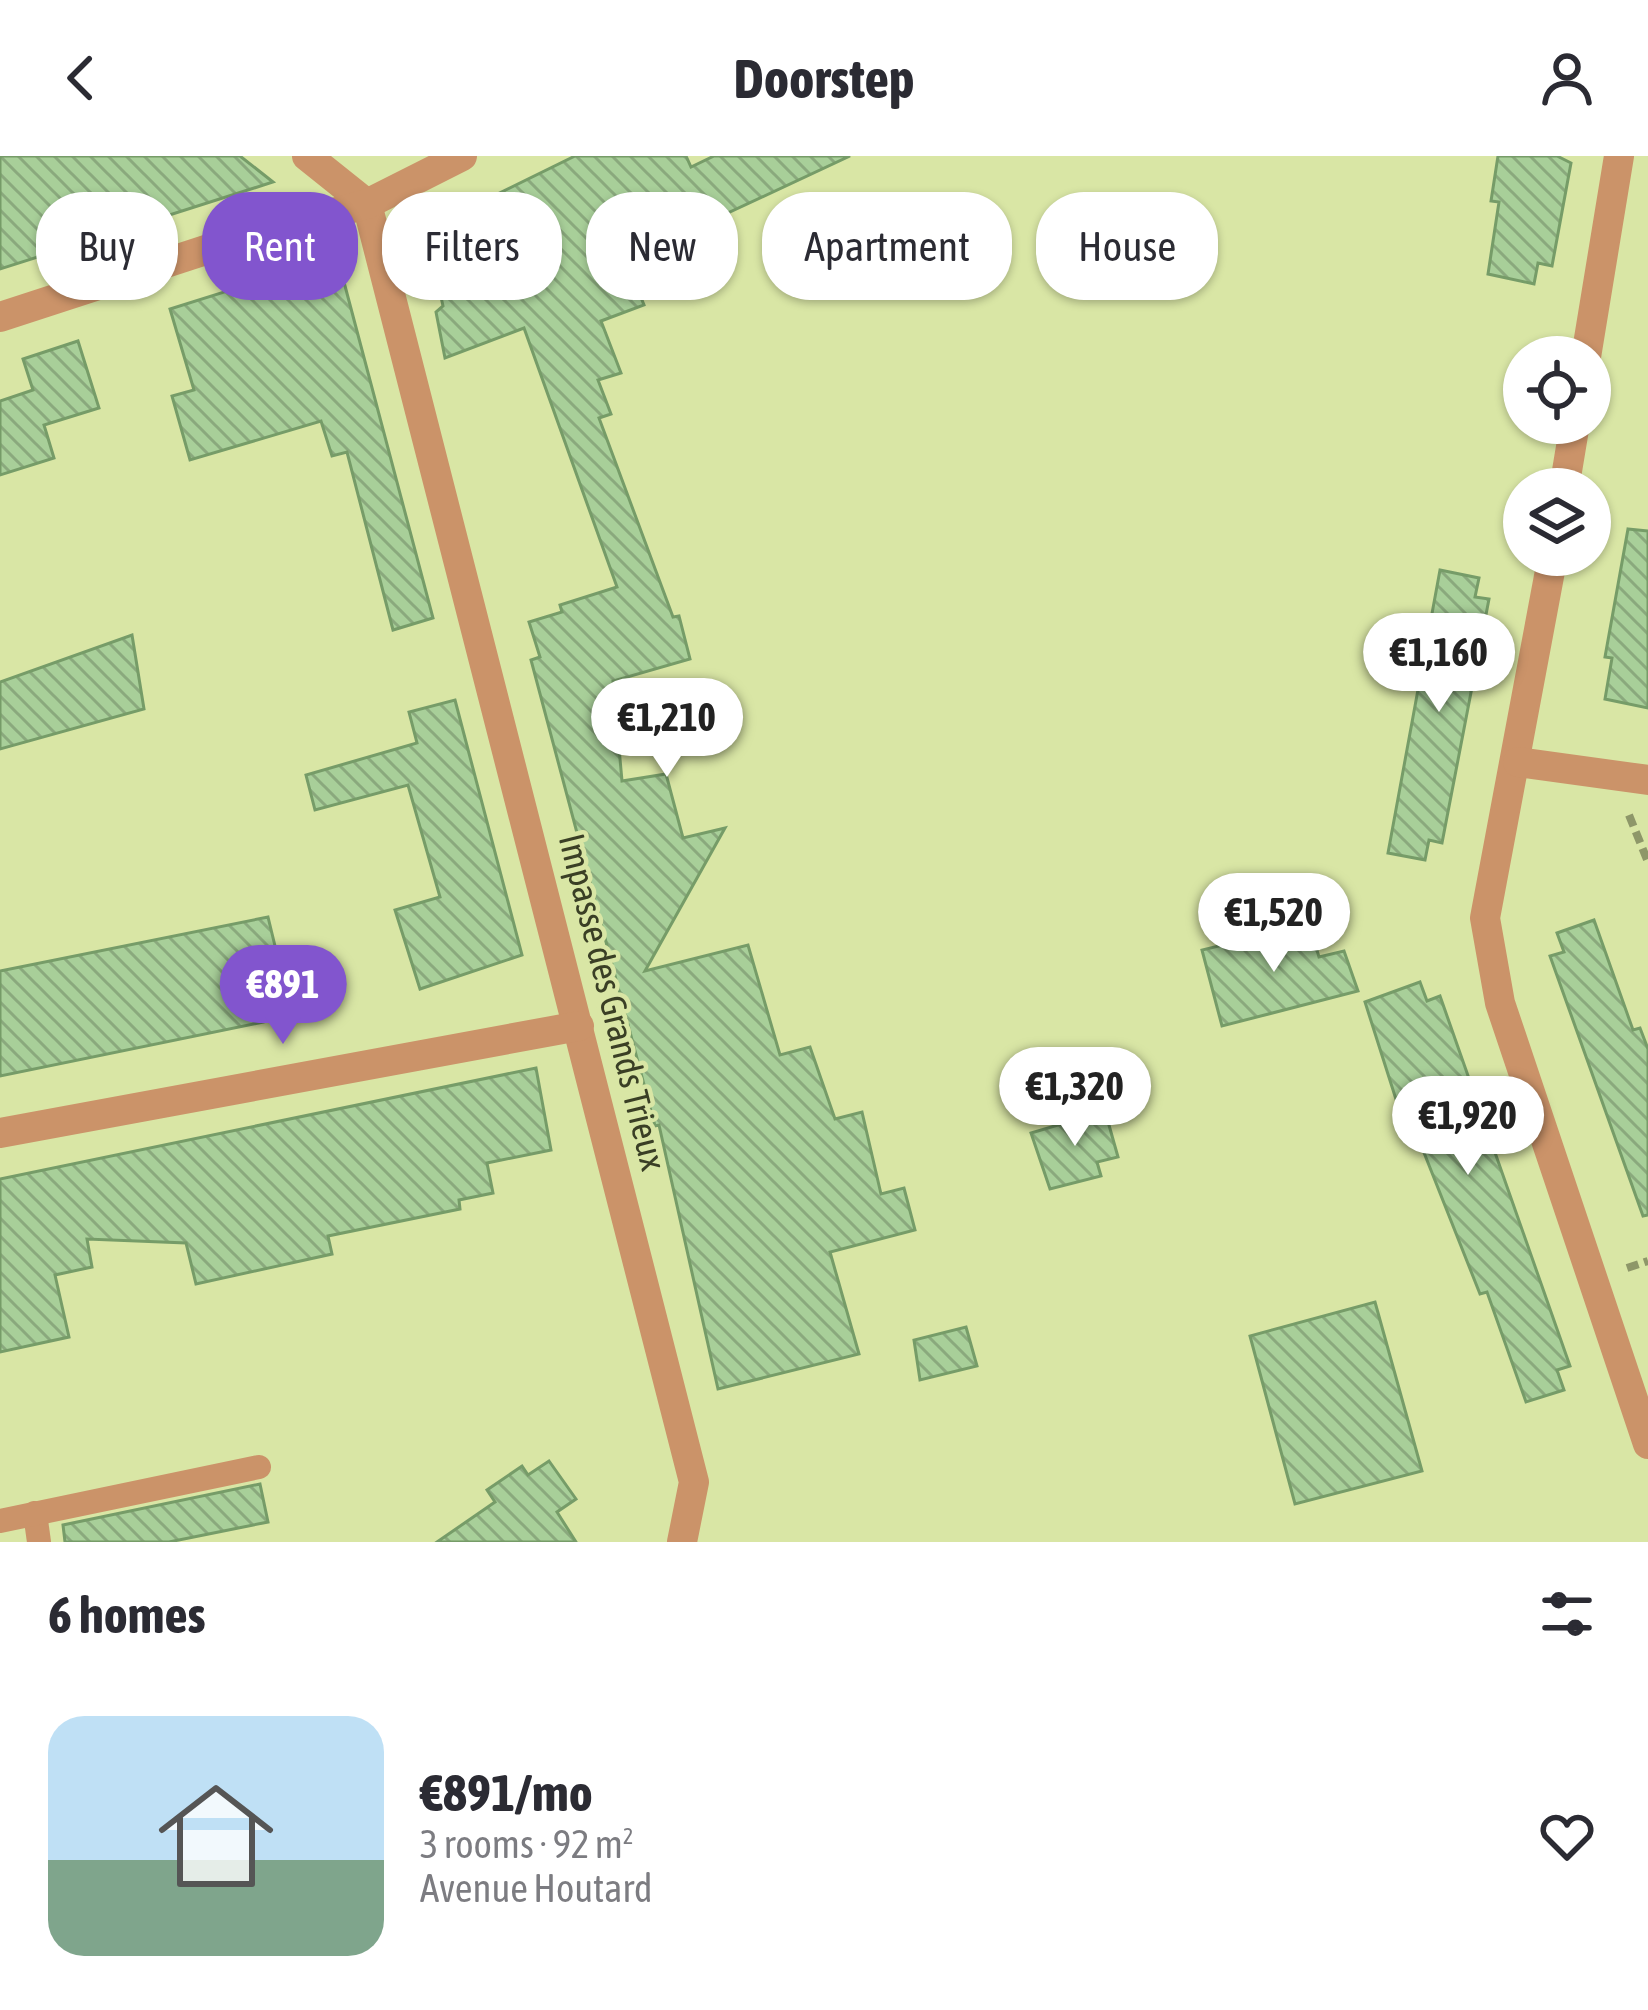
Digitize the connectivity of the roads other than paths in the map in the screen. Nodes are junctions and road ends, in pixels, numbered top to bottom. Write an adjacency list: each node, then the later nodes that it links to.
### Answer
1 (308, 156): 4 (street)
2 (462, 156): 4 (street)
3 (1619, 156): 6 (street)
4 (367, 204): 5 (street); 10 (street, Impasse des Grands Trieux)
5 (0, 317)
6 (1589, 336)
7 (1549, 576): 8 (street)
8 (1518, 762): 9 (street); 12 (street)
9 (1648, 780)
10 (579, 1025): 11 (street); 17 (street, Impasse des Grands Trieux)
11 (0, 1133)
12 (1648, 1444)
13 (259, 1466): 14 (lane)
14 (35, 1514): 15 (lane); 16 (lane)
15 (0, 1521)
16 (39, 1542)
17 (682, 1542)

